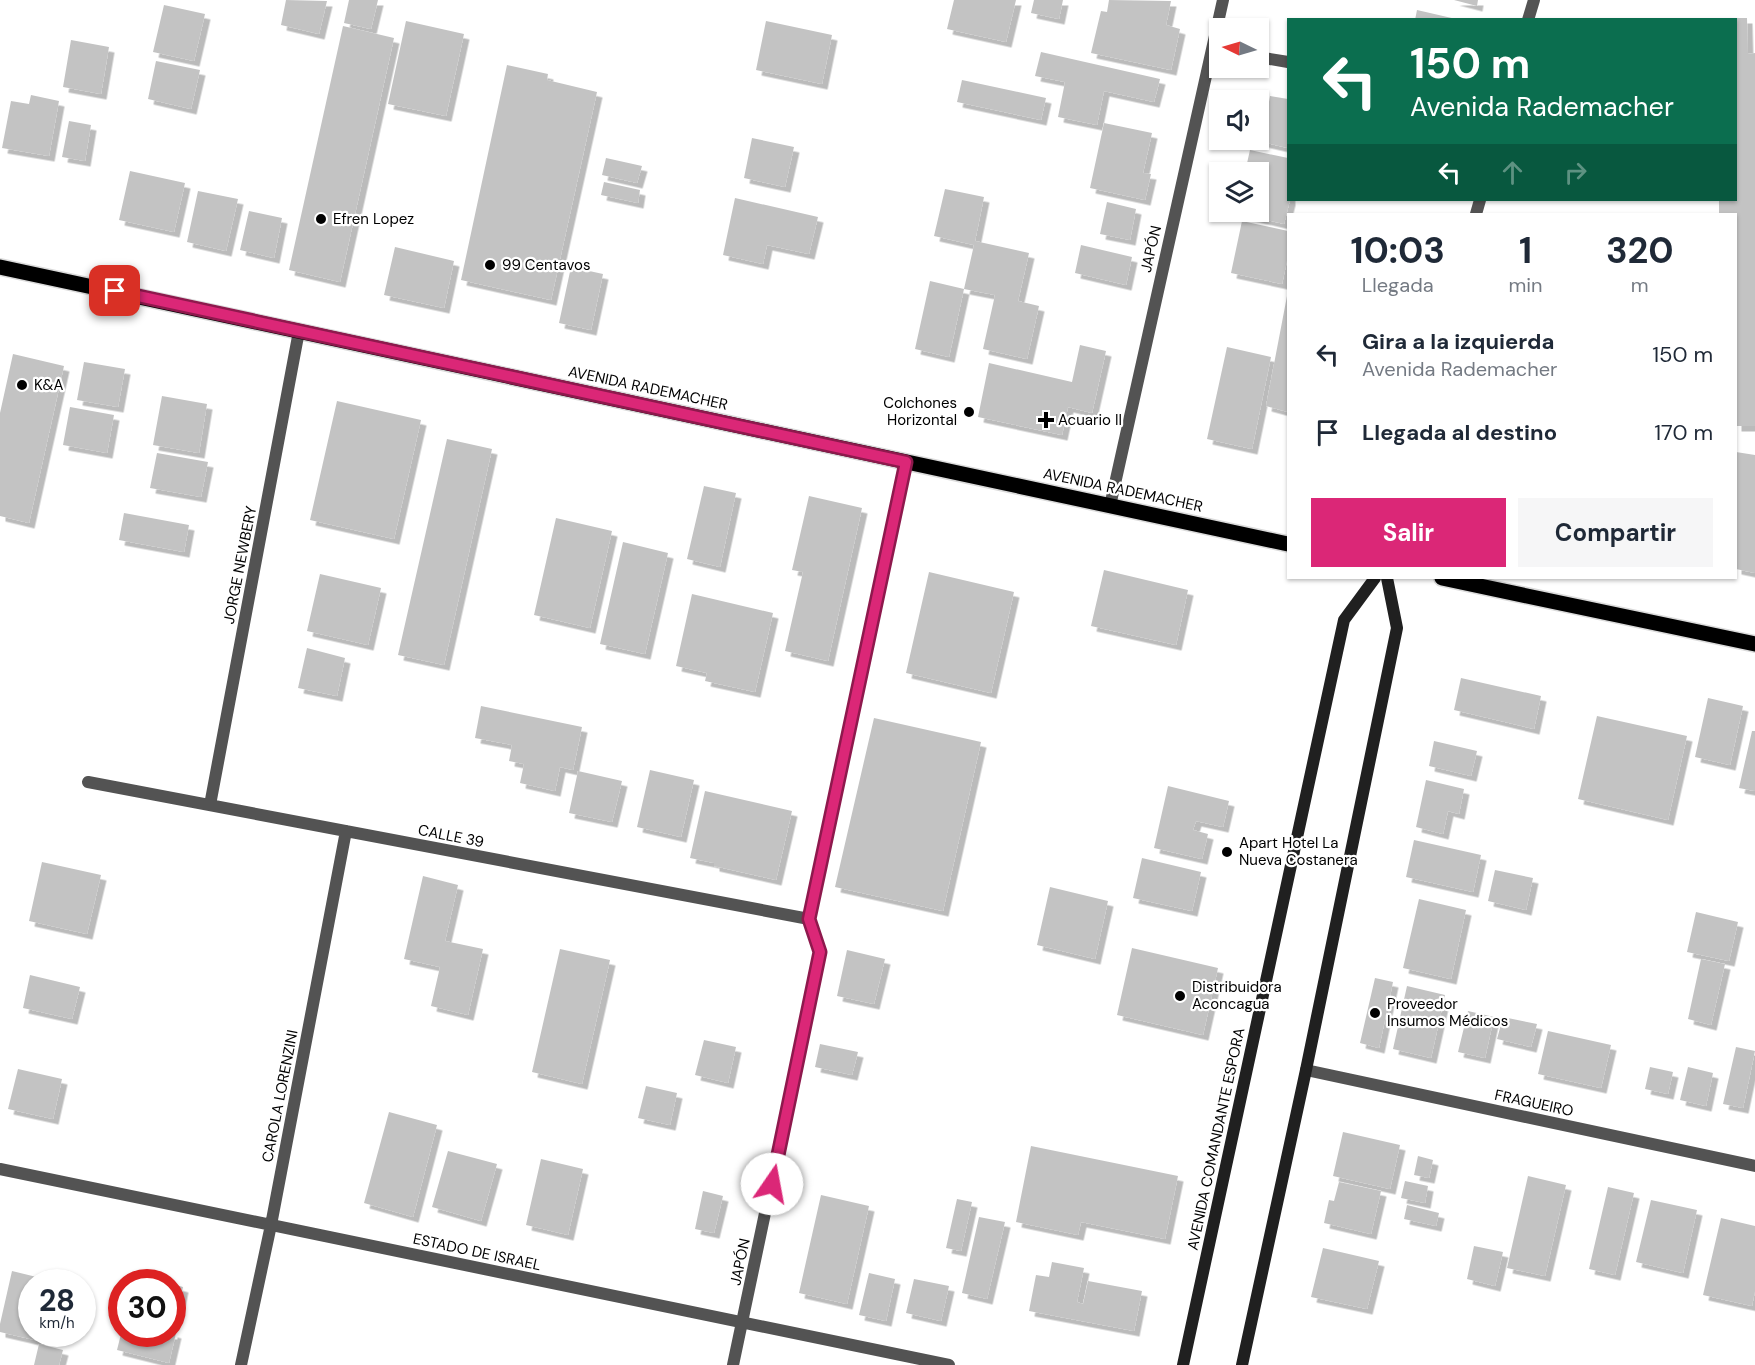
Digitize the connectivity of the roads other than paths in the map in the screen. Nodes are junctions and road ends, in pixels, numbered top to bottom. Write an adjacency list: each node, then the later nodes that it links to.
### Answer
1 (1223, 0): 3 (street, JAPÓN)
2 (1533, 0): 4 (street)
3 (1220, 18)
4 (1528, 18)
5 (1269, 59): 6 (street)
6 (1287, 62)
7 (1209, 78): 11 (street, JAPÓN)
8 (0, 267): 9 (main road, AVENIDA RADEMACHER)
9 (299, 331): 10 (main road, AVENIDA RADEMACHER); 18 (street, JORGE NEWBERY)
10 (906, 462): 11 (main road, AVENIDA RADEMACHER); 20 (street)
11 (1110, 506): 12 (main road, AVENIDA RADEMACHER)
12 (1287, 544)
13 (1374, 579): 29 (main road, AVENIDA COMANDANTE ESPORA)
14 (1387, 579): 21 (main road)
15 (1447, 579): 16 (main road)
16 (1755, 644)
17 (88, 782): 18 (street, CALLE 39)
18 (210, 805): 19 (street, CALLE 39)
19 (346, 831): 20 (street, CALLE 39); 24 (street, CAROLA LORENZINI)
20 (809, 919): 25 (street, JAPÓN)
21 (1306, 1070): 22 (street, FRAGUEIRO); 30 (main road)
22 (1755, 1166)
23 (0, 1169): 24 (street, ESTADO DE ISRAEL)
24 (271, 1225): 25 (street, ESTADO DE ISRAEL); 26 (street, CAROLA LORENZINI)
25 (743, 1322): 27 (street, JAPÓN); 28 (street, ESTADO DE ISRAEL)
26 (241, 1365)
27 (733, 1365)
28 (949, 1365)
29 (1183, 1365)
30 (1242, 1365)

